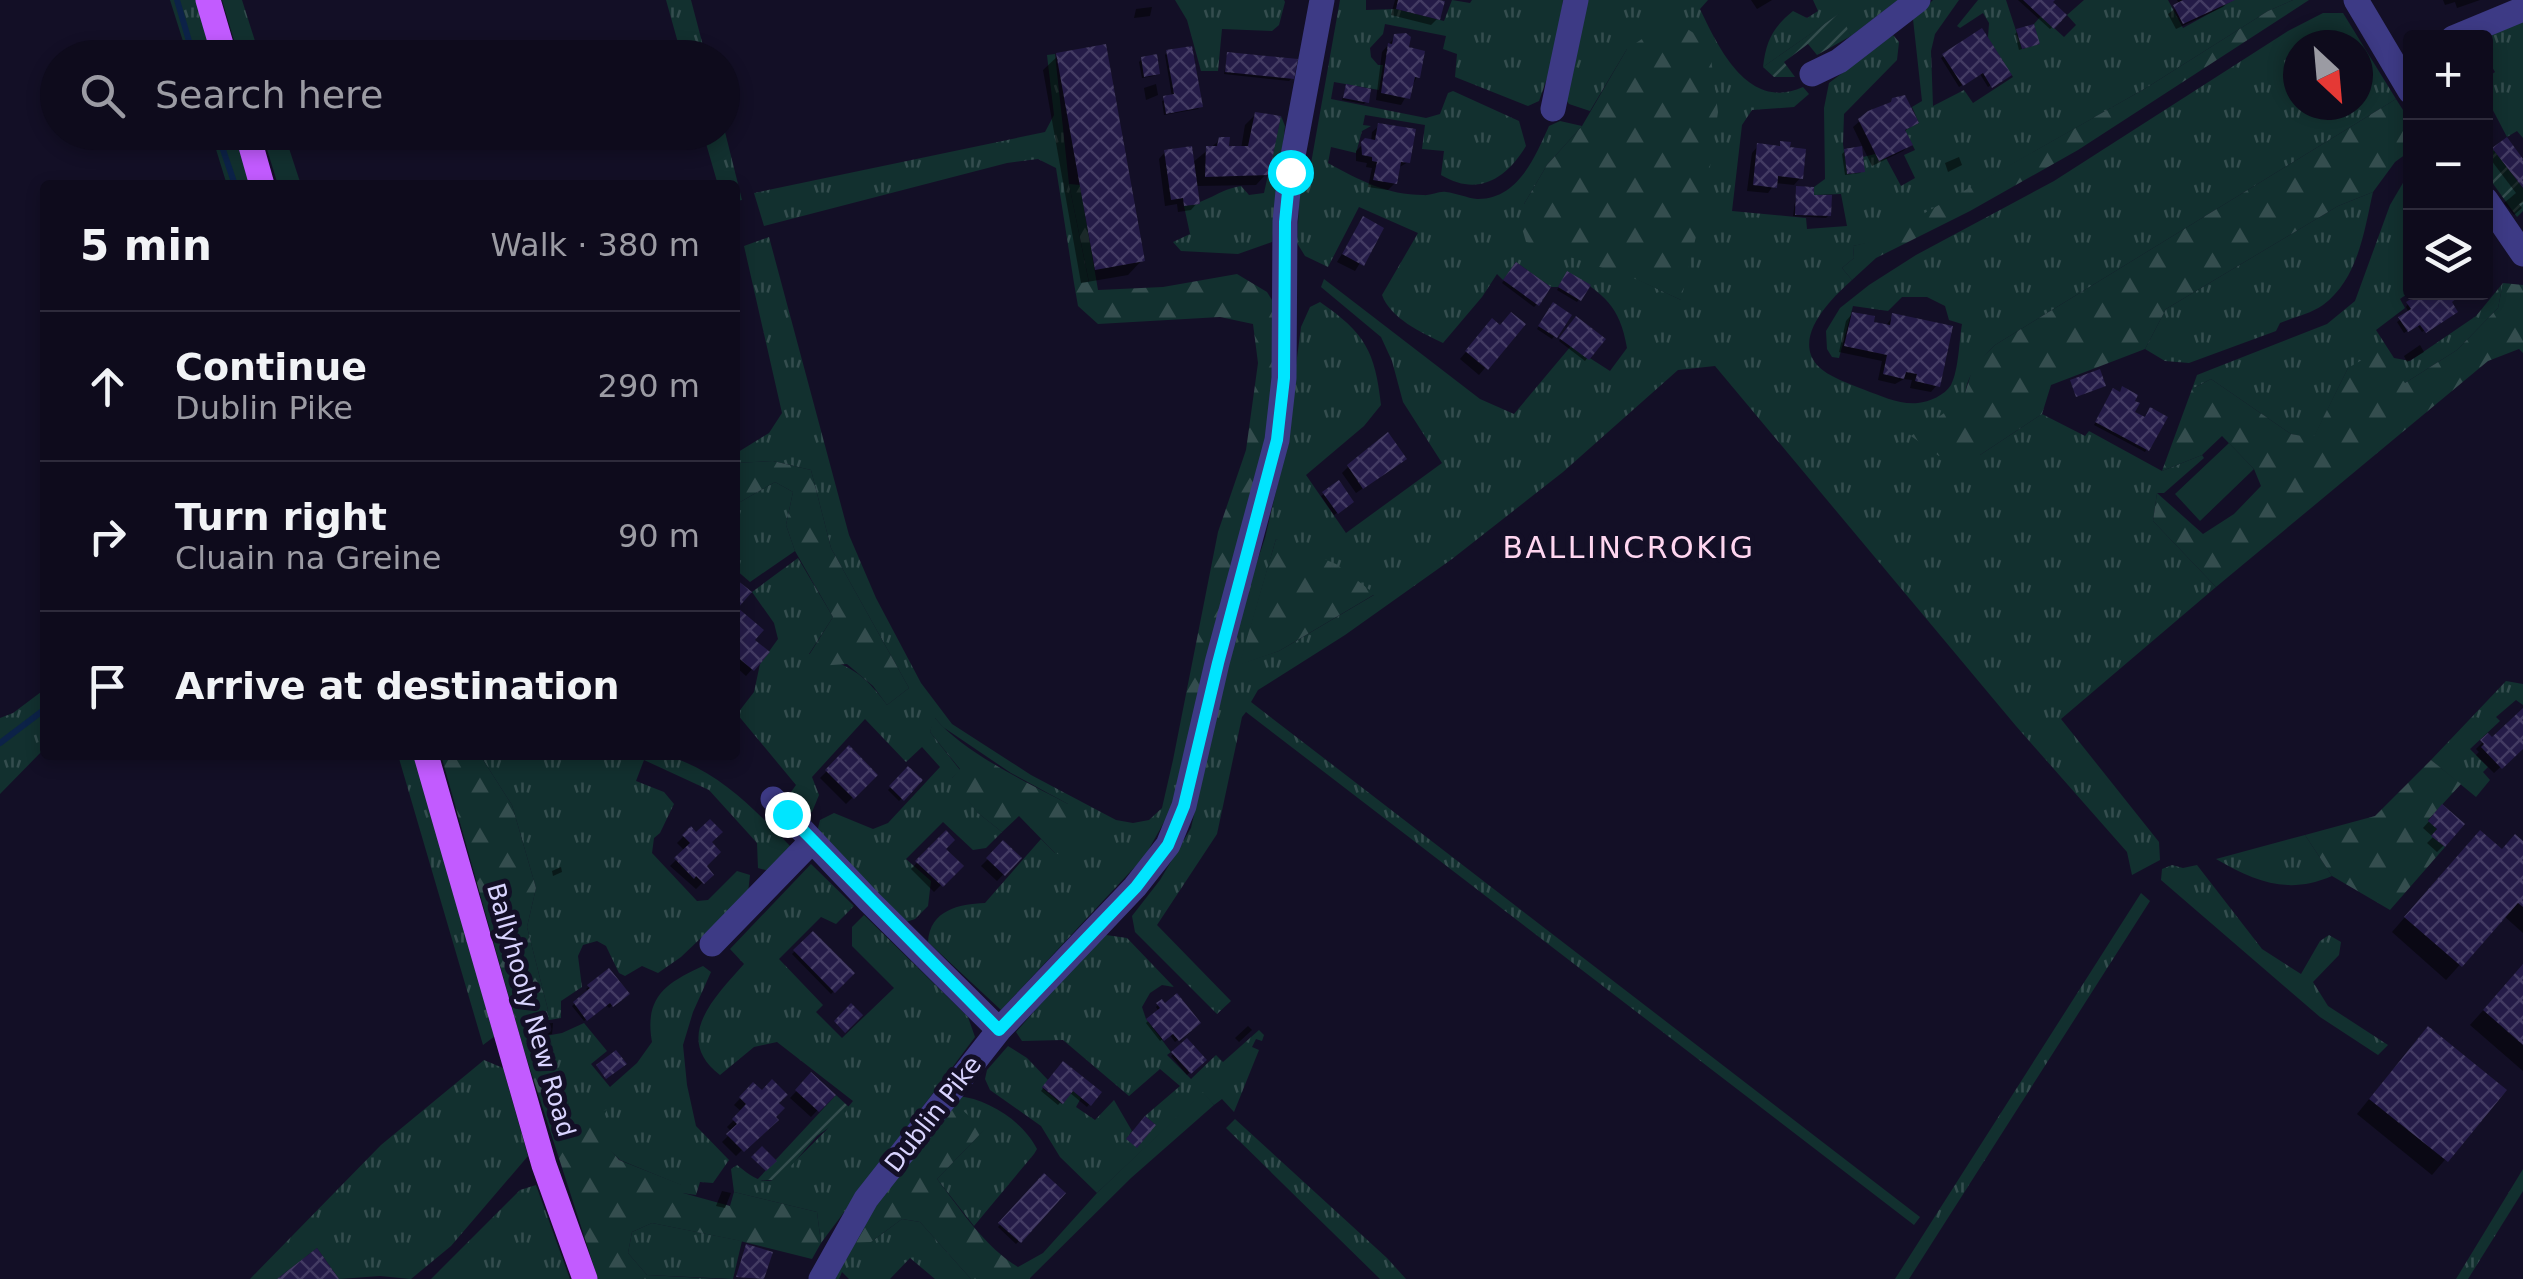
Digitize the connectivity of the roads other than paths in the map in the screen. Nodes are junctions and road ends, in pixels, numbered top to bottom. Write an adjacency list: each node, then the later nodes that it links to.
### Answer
1 (208, 0): 8 (main road)
2 (1322, 0): 20 (street, Dublin Pike)
3 (1576, 0): 11 (street)
4 (1918, 0): 10 (street)
5 (2356, 0): 9 (street)
6 (2523, 10): 7 (street)
7 (2473, 30)
8 (220, 40)
9 (2402, 61)
10 (1812, 74)
11 (1554, 109)
12 (251, 150): 13 (main road)
13 (260, 180)
14 (2493, 210): 15 (street)
15 (2523, 254)
16 (427, 760): 21 (main road, Ballyhooly New Road)
17 (773, 799): 18 (street)
18 (812, 841): 19 (street); 20 (street)
19 (712, 944)
20 (999, 1030): 22 (street, Dublin Pike)
21 (585, 1279)
22 (821, 1279)

